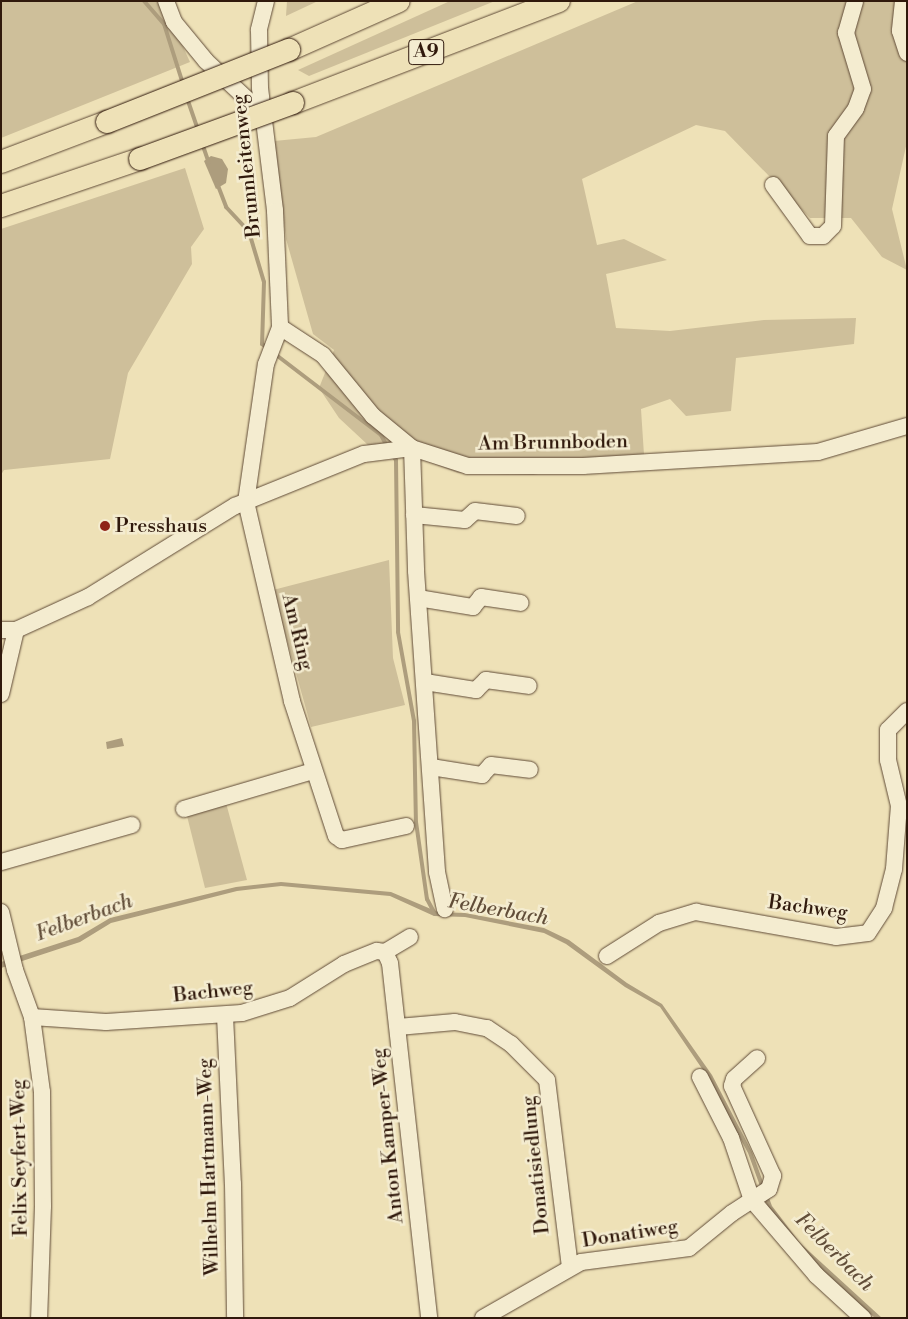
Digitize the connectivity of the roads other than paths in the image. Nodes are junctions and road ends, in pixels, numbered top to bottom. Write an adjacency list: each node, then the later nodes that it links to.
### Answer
1 (166, 1): 8 (street)
2 (266, 1): 8 (street, Brunnleitenweg)
3 (399, 1): 9 (highway, bridge)
4 (559, 1): 11 (highway, A9, bridge)
5 (855, 1): 10 (street)
6 (902, 1): 7 (street)
7 (907, 53)
8 (263, 114): 12 (street, Brunnleitenweg)
9 (1, 162)
10 (773, 185)
11 (1, 206)
12 (277, 335): 14 (street); 15 (street, Brunnleitenweg)
13 (907, 426): 14 (street, Am Brunnboden)
14 (406, 449): 15 (street, Am Brunnboden); 16 (street)
15 (246, 502): 20 (street, Am Brunnboden); 26 (street, Am Ring)
16 (414, 515): 17 (street); 18 (street)
17 (517, 516)
18 (418, 598): 19 (street); 21 (street)
19 (521, 603)
20 (9, 630): 23 (street)
21 (425, 682): 22 (street); 25 (street)
22 (529, 686)
23 (1, 694)
24 (907, 710): 36 (street, Bachweg)
25 (431, 767): 27 (street); 32 (street)
26 (313, 770): 28 (street); 30 (street, Am Ring)
27 (530, 770)
28 (184, 809)
29 (132, 825): 31 (street)
30 (406, 826)
31 (1, 862)
32 (444, 909)
33 (1, 912): 38 (street, Felix Seyfert-Weg)
34 (410, 937): 35 (street, Bachweg)
35 (385, 952): 37 (street, Bachweg); 39 (street, Anton Kamper-Weg)
36 (607, 956)
37 (225, 1016): 38 (street, Bachweg); 45 (street, Wilhelm Hartmann-Weg)
38 (32, 1017): 44 (street, Felix Seyfert-Weg)
39 (398, 1027): 43 (street, Donatisiedlung); 46 (street, Anton Kamper-Weg)
40 (758, 1058): 42 (street)
41 (700, 1076): 42 (street)
42 (761, 1195): 43 (street, Donatiweg); 48 (street)
43 (570, 1266): 47 (street, Donatiweg)
44 (39, 1318)
45 (235, 1318)
46 (429, 1318)
47 (483, 1318)
48 (863, 1318)

